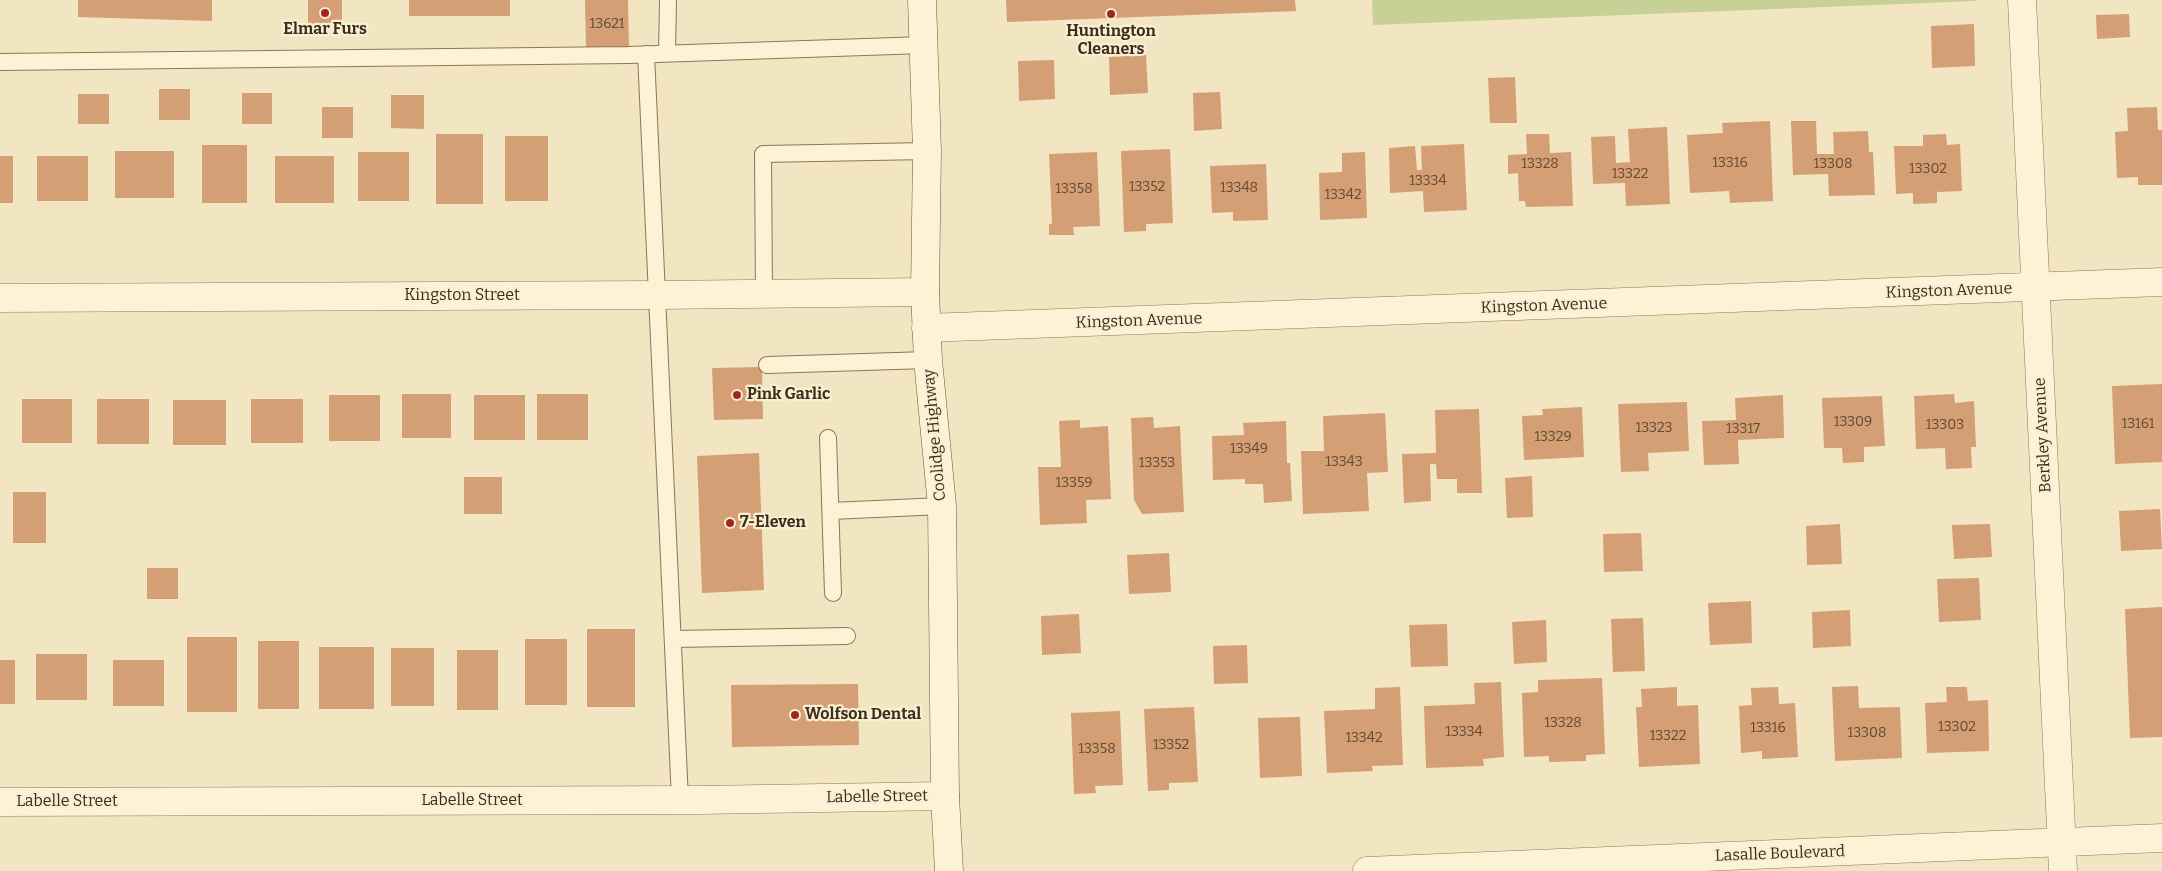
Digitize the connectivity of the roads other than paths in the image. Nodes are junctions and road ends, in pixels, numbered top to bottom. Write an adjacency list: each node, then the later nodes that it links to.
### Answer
1 (668, 0): 5 (lane)
2 (922, 0): 4 (street, Coolidge Highway)
3 (2022, 0): 10 (street, Berkley Avenue)
4 (924, 45): 5 (lane); 8 (street, Coolidge Highway)
5 (667, 53): 6 (lane)
6 (646, 54): 7 (lane); 13 (lane)
7 (0, 62)
8 (927, 151): 11 (street, Coolidge Highway); 12 (lane)
9 (2162, 282): 10 (street, Kingston Avenue)
10 (2035, 287): 15 (street, Kingston Avenue); 28 (street, Berkley Avenue)
11 (924, 292): 12 (street, Kingston Street); 15 (street, Coolidge Highway)
12 (764, 294): 13 (street, Kingston Street)
13 (656, 295): 14 (street, Kingston Street); 23 (lane)
14 (0, 298)
15 (926, 328): 16 (street, Coolidge Highway)
16 (928, 360): 17 (lane); 19 (street, Coolidge Highway)
17 (767, 365)
18 (828, 438): 20 (lane)
19 (942, 506): 20 (lane); 24 (street, Coolidge Highway)
20 (831, 511): 21 (lane)
21 (833, 593)
22 (847, 636): 23 (lane)
23 (674, 638): 25 (lane)
24 (945, 796): 25 (street, Labelle Street); 29 (street, Coolidge Highway)
25 (680, 800): 26 (street, Labelle Street)
26 (0, 802)
27 (2162, 838): 28 (street, Lasalle Boulevard)
28 (2062, 842): 30 (street, Lasalle Boulevard); 31 (street, Berkley Avenue)
29 (949, 871)
30 (1367, 871)
31 (2063, 871)

